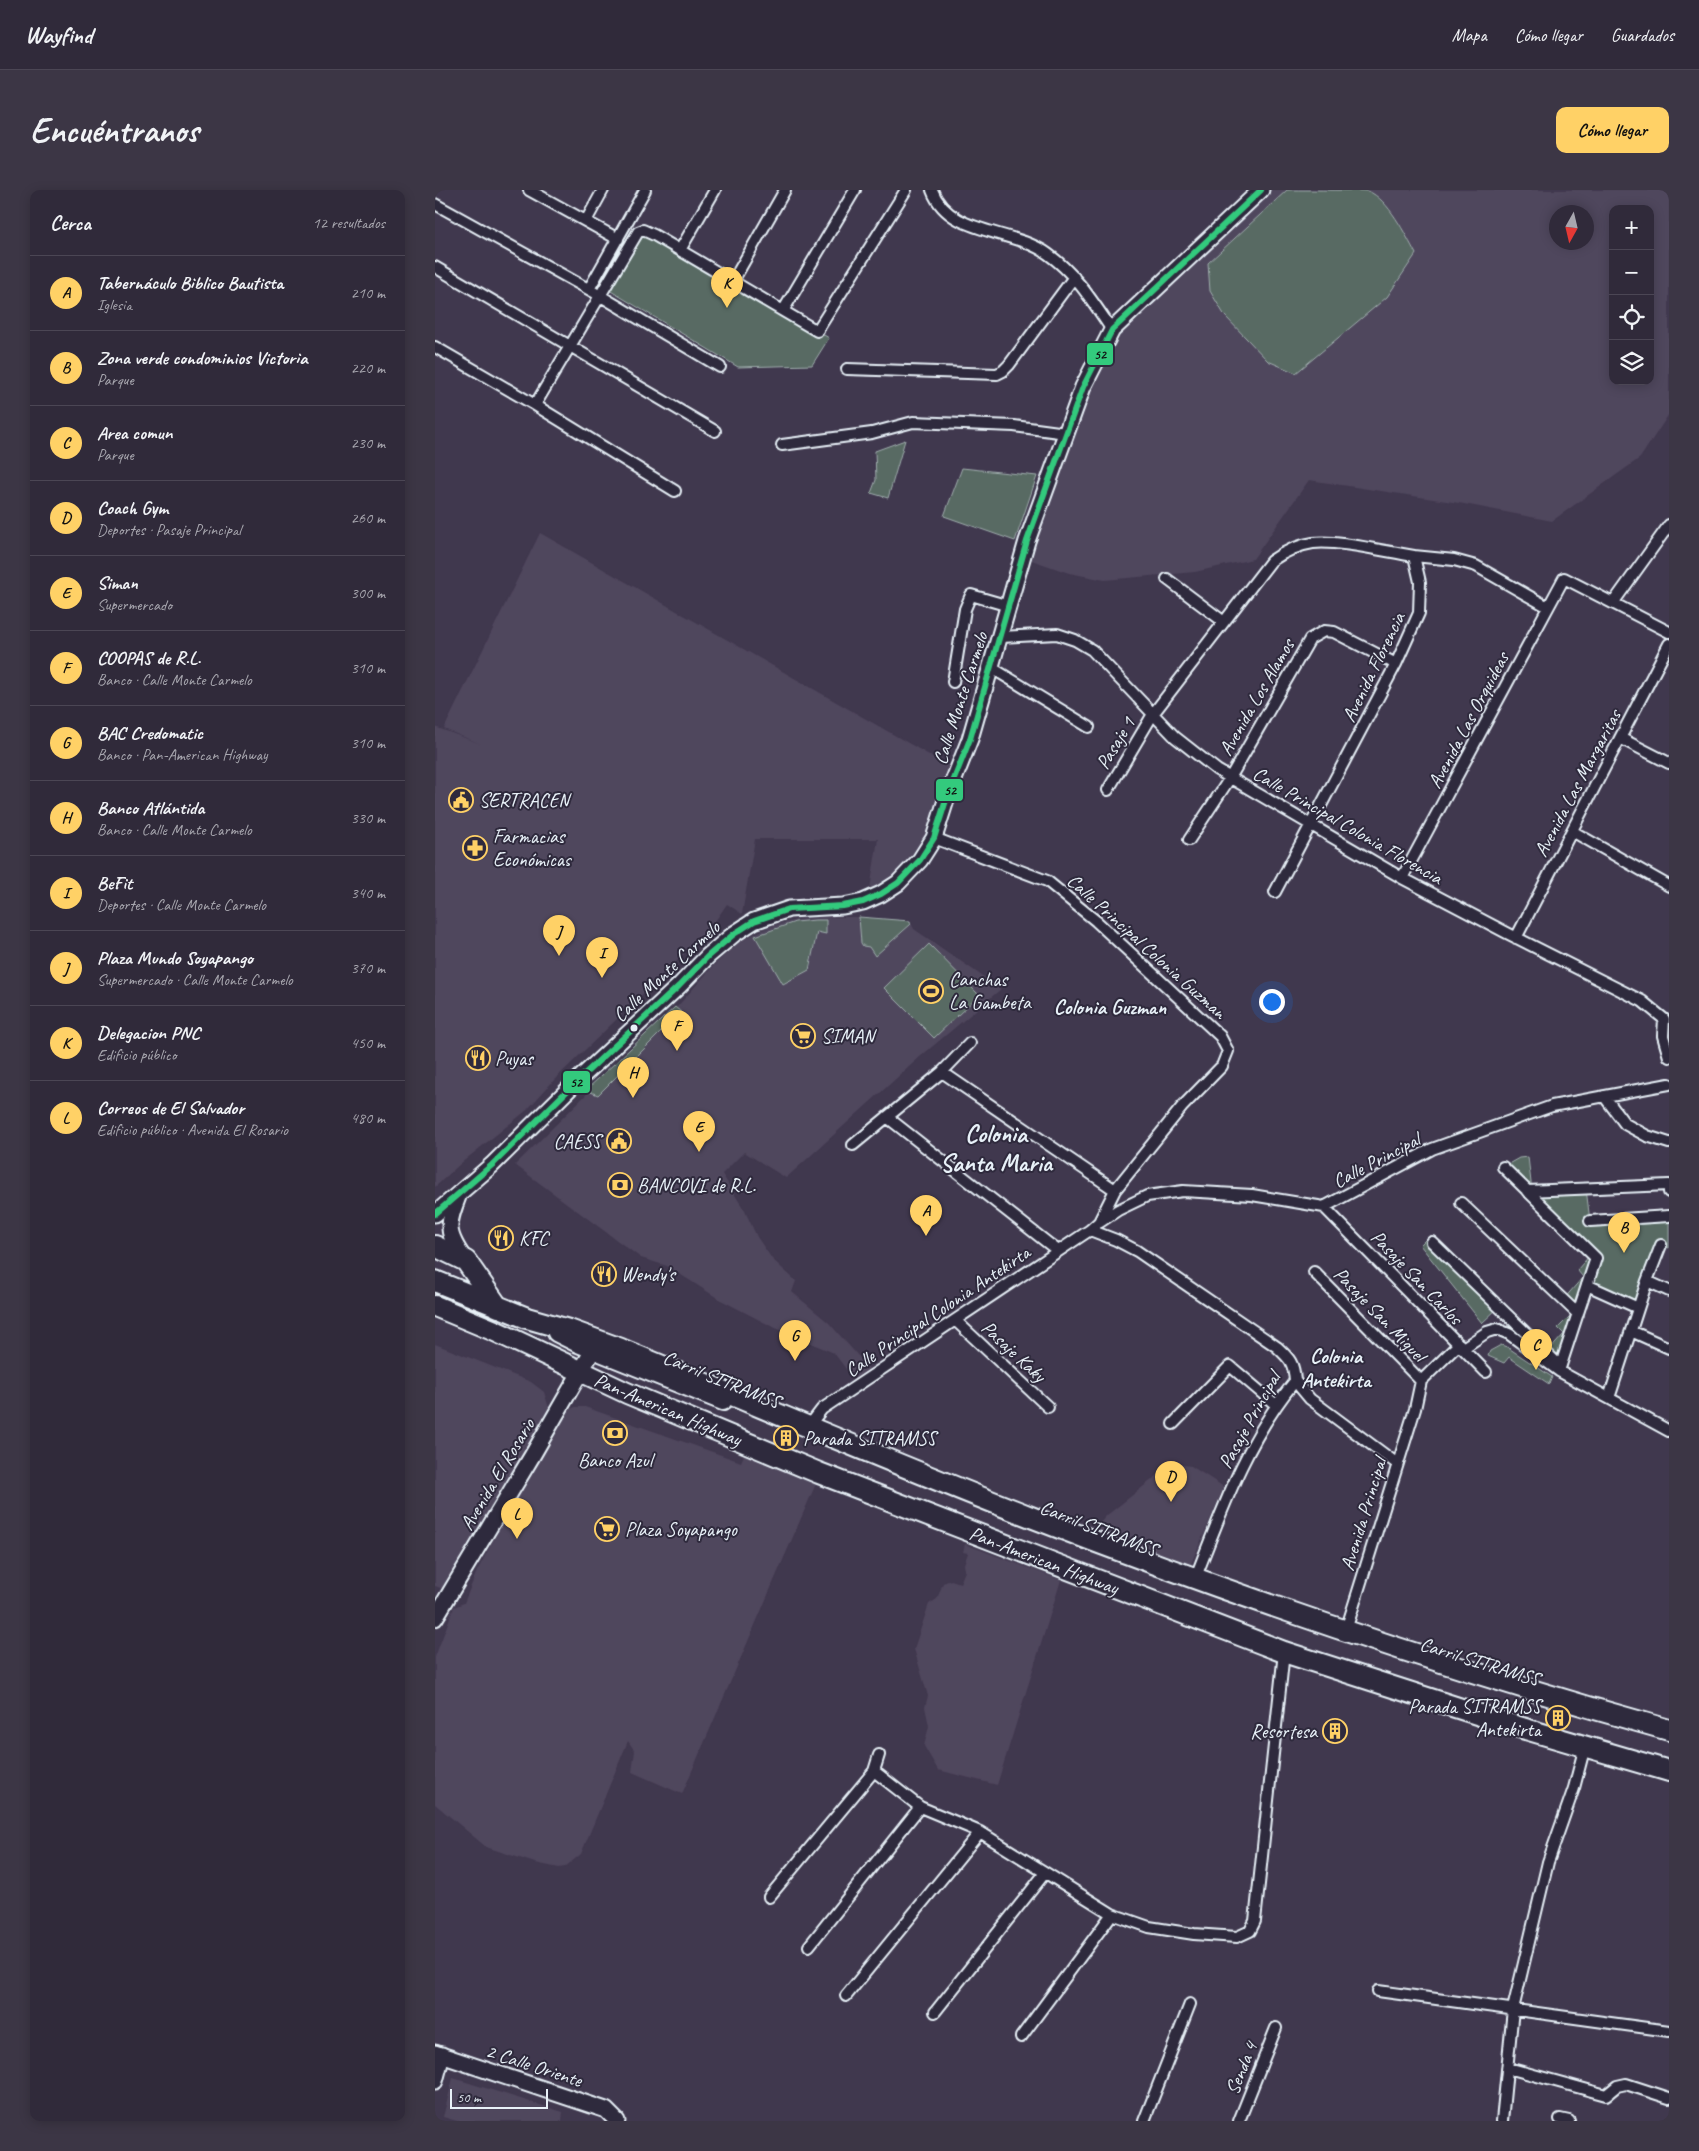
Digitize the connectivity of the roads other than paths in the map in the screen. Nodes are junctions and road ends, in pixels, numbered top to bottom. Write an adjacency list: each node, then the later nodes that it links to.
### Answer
1 (603, 190): 11 (street)
2 (645, 190): 12 (street)
3 (715, 190): 13 (street)
4 (785, 190): 16 (street)
5 (855, 190): 19 (street)
6 (906, 190): 19 (street)
7 (932, 190): 15 (street)
8 (1261, 190): 20 (street, Calle Monte Carmelo)
9 (533, 191): 11 (street)
10 (435, 204): 17 (street)
11 (586, 221): 12 (street)
12 (618, 239): 17 (street)
13 (680, 250): 16 (street); 18 (street)
14 (435, 267): 21 (street)
15 (1074, 277): 20 (street); 24 (street)
16 (733, 282): 19 (street)
17 (589, 289): 18 (street)
18 (599, 295): 21 (street); 23 (street)
19 (783, 311)
20 (1112, 330): 27 (street, Calle Monte Carmelo)
21 (570, 345): 25 (street); 26 (street)
22 (435, 347): 25 (street)
23 (720, 367)
24 (847, 369)
25 (535, 405): 29 (street)
26 (715, 431)
27 (1066, 433): 28 (street); 34 (street, Calle Monte Carmelo)
28 (781, 446)
29 (675, 491)
30 (1669, 525): 33 (street)
31 (1414, 556): 35 (street); 36 (street); 40 (street, Avenida Florencia)
32 (1167, 579): 36 (street)
33 (1613, 603): 35 (street, Avenida Las Orquideas); 37 (street)
34 (1009, 606): 38 (street, Calle Monte Carmelo); 42 (street)
35 (1548, 607): 53 (street, Avenida Las Orquideas)
36 (1224, 622): 43 (street)
37 (1669, 632)
38 (1001, 637): 41 (street, Calle Monte Carmelo); 43 (street, Calle Principal Colonia Florencia)
39 (1669, 644): 45 (street, Avenida Las Margaritas)
40 (1396, 664): 47 (street, Avenida Los Alamos); 49 (street, Avenida Florencia)
41 (992, 668): 44 (street); 51 (street, Calle Monte Carmelo)
42 (953, 682)
43 (1153, 714): 47 (street, Calle Principal Colonia Florencia); 48 (street, Pasaje 1)
44 (1089, 727)
45 (1620, 738): 46 (street); 50 (street, Avenida Las Margaritas)
46 (1669, 763)
47 (1230, 778): 49 (street, Calle Principal Colonia Florencia); 52 (street)
48 (1108, 790)
49 (1311, 825): 53 (street, Calle Principal Colonia Florencia); 55 (street, Avenida Florencia)
50 (1572, 831): 54 (street); 56 (street, Avenida Las Margaritas)
51 (934, 838): 67 (street, Calle Principal Colonia Guzman); 70 (street, Calle Monte Carmelo)
52 (1189, 840)
53 (1402, 878): 56 (street, Calle Principal Colonia Florencia)
54 (1669, 886)
55 (1275, 892)
56 (1516, 938): 57 (street, Calle Principal Colonia Florencia)
57 (1666, 1018): 59 (street, Calle Principal Colonia Florencia)
58 (970, 1043): 60 (street)
59 (1669, 1057)
60 (942, 1072): 63 (street); 67 (street)
61 (1669, 1084): 62 (street, Calle Principal)
62 (1604, 1096): 64 (street); 72 (street, Calle Principal)
63 (887, 1117): 65 (street); 81 (street)
64 (1669, 1143)
65 (853, 1145)
66 (1503, 1167): 68 (street)
67 (1115, 1190): 76 (street, Calle Principal Colonia Guzman)
68 (1527, 1192): 69 (street); 86 (street)
69 (1669, 1192)
70 (459, 1193): 73 (street, Calle Monte Carmelo); 82 (street)
71 (1461, 1203): 91 (street)
72 (1324, 1207): 76 (street, Calle Principal); 95 (street, Pasaje San Carlos)
73 (435, 1214)
74 (1669, 1216): 75 (street)
75 (1590, 1221)
76 (1099, 1222): 77 (street, Calle Principal Colonia Guzman)
77 (1090, 1230): 81 (street, Calle Principal Colonia Antekirta); 101 (street, Pasaje Principal)
78 (1431, 1242): 98 (street)
79 (1661, 1245): 85 (street)
80 (435, 1246): 82 (highway)
81 (1058, 1251): 93 (street, Calle Principal Colonia Antekirta)
82 (466, 1261): 89 (highway)
83 (1314, 1272): 102 (street, Pasaje San Miguel)
84 (435, 1281): 89 (highway, Pan-American Highway)
85 (1647, 1281): 87 (street); 90 (street)
86 (1587, 1285): 90 (street); 91 (street)
87 (1669, 1291)
88 (435, 1306): 99 (highway, Pan-American Highway)
89 (498, 1307): 92 (highway, Pan-American Highway)
90 (1638, 1308): 94 (street)
91 (1577, 1314): 98 (street)
92 (527, 1318): 97 (main road, Carril SITRAMSS); 108 (highway, Pan-American Highway)
93 (956, 1321): 106 (street, Pasaje Kaky); 108 (street, Calle Principal Colonia Antekirta)
94 (1631, 1330): 96 (street); 104 (street)
95 (1461, 1346): 98 (street); 100 (street, Pasaje San Carlos); 102 (street)
96 (1669, 1348)
97 (593, 1350): 99 (street, Avenida El Rosario); 116 (main road, Carril SITRAMSS)
98 (1560, 1368): 104 (street)
99 (581, 1371): 103 (highway, Pan-American Highway); 112 (street, Avenida El Rosario)
100 (1485, 1372)
101 (1295, 1381): 105 (street, Pasaje Principal); 110 (street)
102 (1421, 1381): 110 (street, Avenida Principal)
103 (627, 1393): 114 (highway, Pan-American Highway); 119 (main road, Carril SITRAMSS)
104 (1609, 1398): 109 (street)
105 (1276, 1404): 107 (street); 111 (street, Pasaje Principal)
106 (1048, 1407)
107 (1173, 1424)
108 (809, 1426): 111 (highway, Pan-American Highway)
109 (1669, 1431)
110 (1396, 1463): 113 (street, Avenida Principal)
111 (1195, 1579): 113 (highway, Pan-American Highway)
112 (435, 1618)
113 (1346, 1630): 115 (highway, Pan-American Highway)
114 (1284, 1652): 117 (highway, Pan-American Highway); 126 (street)
115 (1669, 1730)
116 (1669, 1739)
117 (1585, 1746): 121 (highway, Pan-American Highway); 131 (street)
118 (879, 1755): 120 (street)
119 (1669, 1764)
120 (874, 1771): 122 (street); 125 (street)
121 (1669, 1771)
122 (920, 1807): 123 (street); 127 (street)
123 (981, 1832): 124 (street); 129 (street)
124 (1045, 1873): 126 (street); 132 (street)
125 (769, 1897)
126 (1112, 1914): 135 (street)
127 (809, 1946)
128 (1378, 1991): 131 (street)
129 (846, 1996)
130 (1190, 2004): 141 (street)
131 (1513, 2009): 134 (street); 137 (street)
132 (935, 2012)
133 (1276, 2028): 142 (street, Senda 4)
134 (1669, 2031)
135 (1021, 2037)
136 (439, 2054): 138 (street); 140 (street, 2 Calle Oriente)
137 (1507, 2068): 139 (street); 143 (street)
138 (435, 2081)
139 (1669, 2098)
140 (617, 2121)
141 (1144, 2121)
142 (1239, 2121)
143 (1502, 2121)

